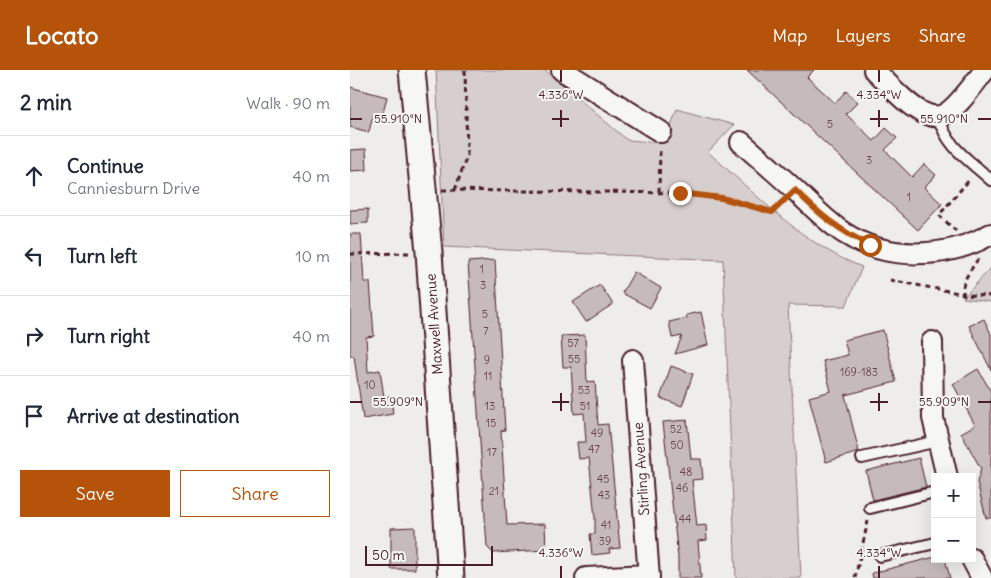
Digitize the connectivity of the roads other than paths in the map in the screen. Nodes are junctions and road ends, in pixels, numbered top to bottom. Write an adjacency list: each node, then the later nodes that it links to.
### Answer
1 (412, 70): 21 (street, Maxwell Avenue)
2 (562, 70): 6 (street)
3 (874, 70): 5 (street)
4 (986, 70): 5 (street)
5 (938, 116): 8 (lane)
6 (661, 132)
7 (741, 142): 9 (street)
8 (991, 180)
9 (991, 234)
10 (932, 342): 12 (street)
11 (633, 360): 20 (street, Stirling Avenue)
12 (938, 440): 13 (lane); 14 (street)
13 (862, 458)
14 (946, 473)
15 (931, 493): 16 (lane)
16 (870, 508)
17 (931, 544): 18 (lane)
18 (880, 556)
19 (974, 563): 23 (street)
20 (649, 577): 22 (street)
21 (451, 578)
22 (586, 578)
23 (982, 578)

